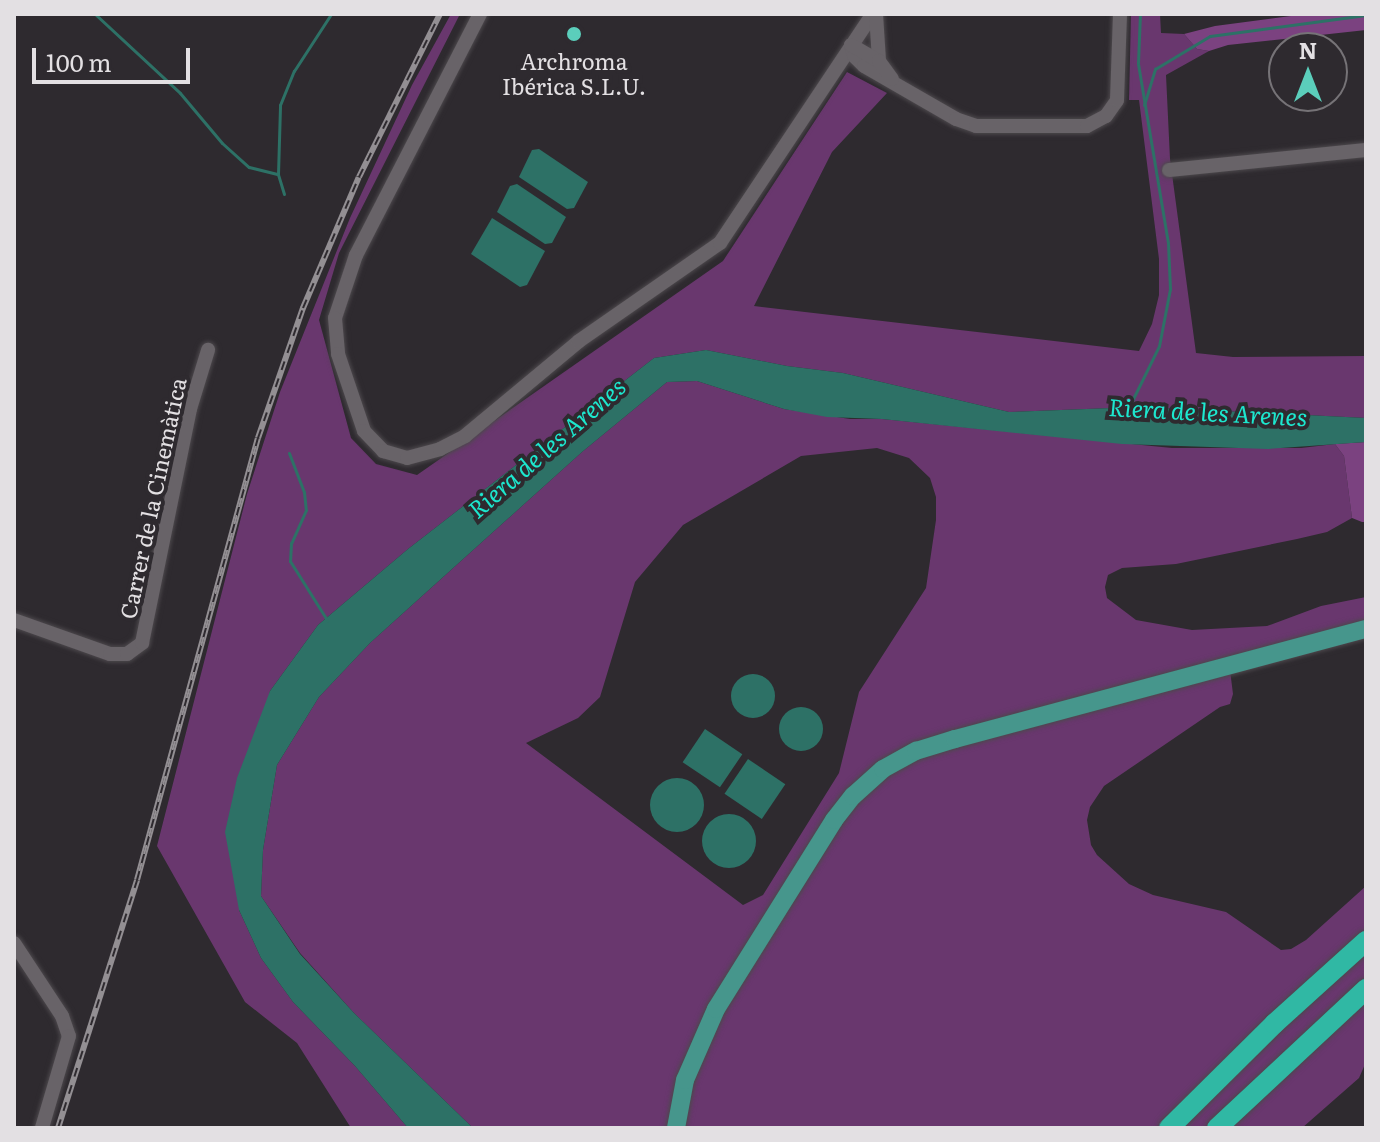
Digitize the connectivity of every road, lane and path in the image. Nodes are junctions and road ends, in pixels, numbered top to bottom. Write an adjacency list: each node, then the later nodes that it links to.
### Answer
1 (480, 14): 6 (street)
2 (875, 14): 4 (street); 5 (street)
3 (1120, 14): 5 (street)
4 (851, 45): 5 (street); 6 (street)
5 (875, 66): 6 (street)
6 (834, 71)
7 (1366, 150): 8 (street)
8 (1169, 170)
9 (208, 350): 10 (street, Carrer de la Cinemàtica)
10 (14, 620)
11 (1366, 629): 16 (main road)
12 (1366, 941): 17 (highway)
13 (14, 943): 15 (street)
14 (1366, 989): 18 (highway)
15 (42, 1128)
16 (676, 1128)
17 (1169, 1128)
18 (1217, 1128)

